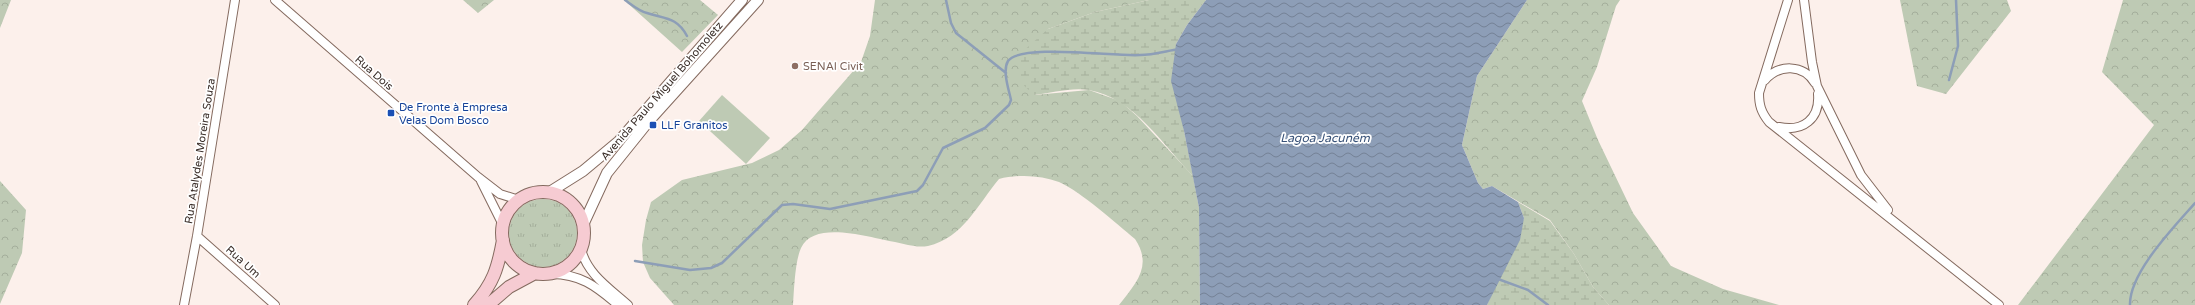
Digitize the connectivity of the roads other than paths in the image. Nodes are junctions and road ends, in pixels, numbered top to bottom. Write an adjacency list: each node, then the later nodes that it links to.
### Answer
1 (235, 0): 16 (street, Rua Atalydes Moreira Souza)
2 (275, 0): 10 (street, Rua Dois)
3 (742, 0): 11 (street, Avenida Paulo Miguel Bohomoletz)
4 (758, 0): 15 (street, Avenida Paulo Miguel Bohomoletz)
5 (1788, 0): 7 (street)
6 (1804, 0): 8 (street)
7 (1762, 83): 8 (street); 9 (street)
8 (1817, 86): 9 (street); 13 (street)
9 (1778, 127): 13 (street)
10 (478, 177): 12 (street, Rua Dois); 14 (street, Rua Dois)
11 (548, 193): 12 (main road); 15 (main road)
12 (519, 200): 14 (main road)
13 (1897, 221): 27 (street)
14 (503, 225): 17 (main road)
15 (583, 225): 18 (main road)
16 (197, 236): 21 (street, Rua Atalydes Moreira Souza); 22 (street, Rua Um)
17 (503, 239): 19 (main road); 23 (main road)
18 (581, 249): 20 (main road); 26 (street)
19 (535, 273): 20 (main road); 24 (main road)
20 (549, 274): 25 (street)
21 (184, 305)
22 (275, 305)
23 (474, 305)
24 (488, 305)
25 (618, 305)
26 (628, 305)
27 (1999, 305)

